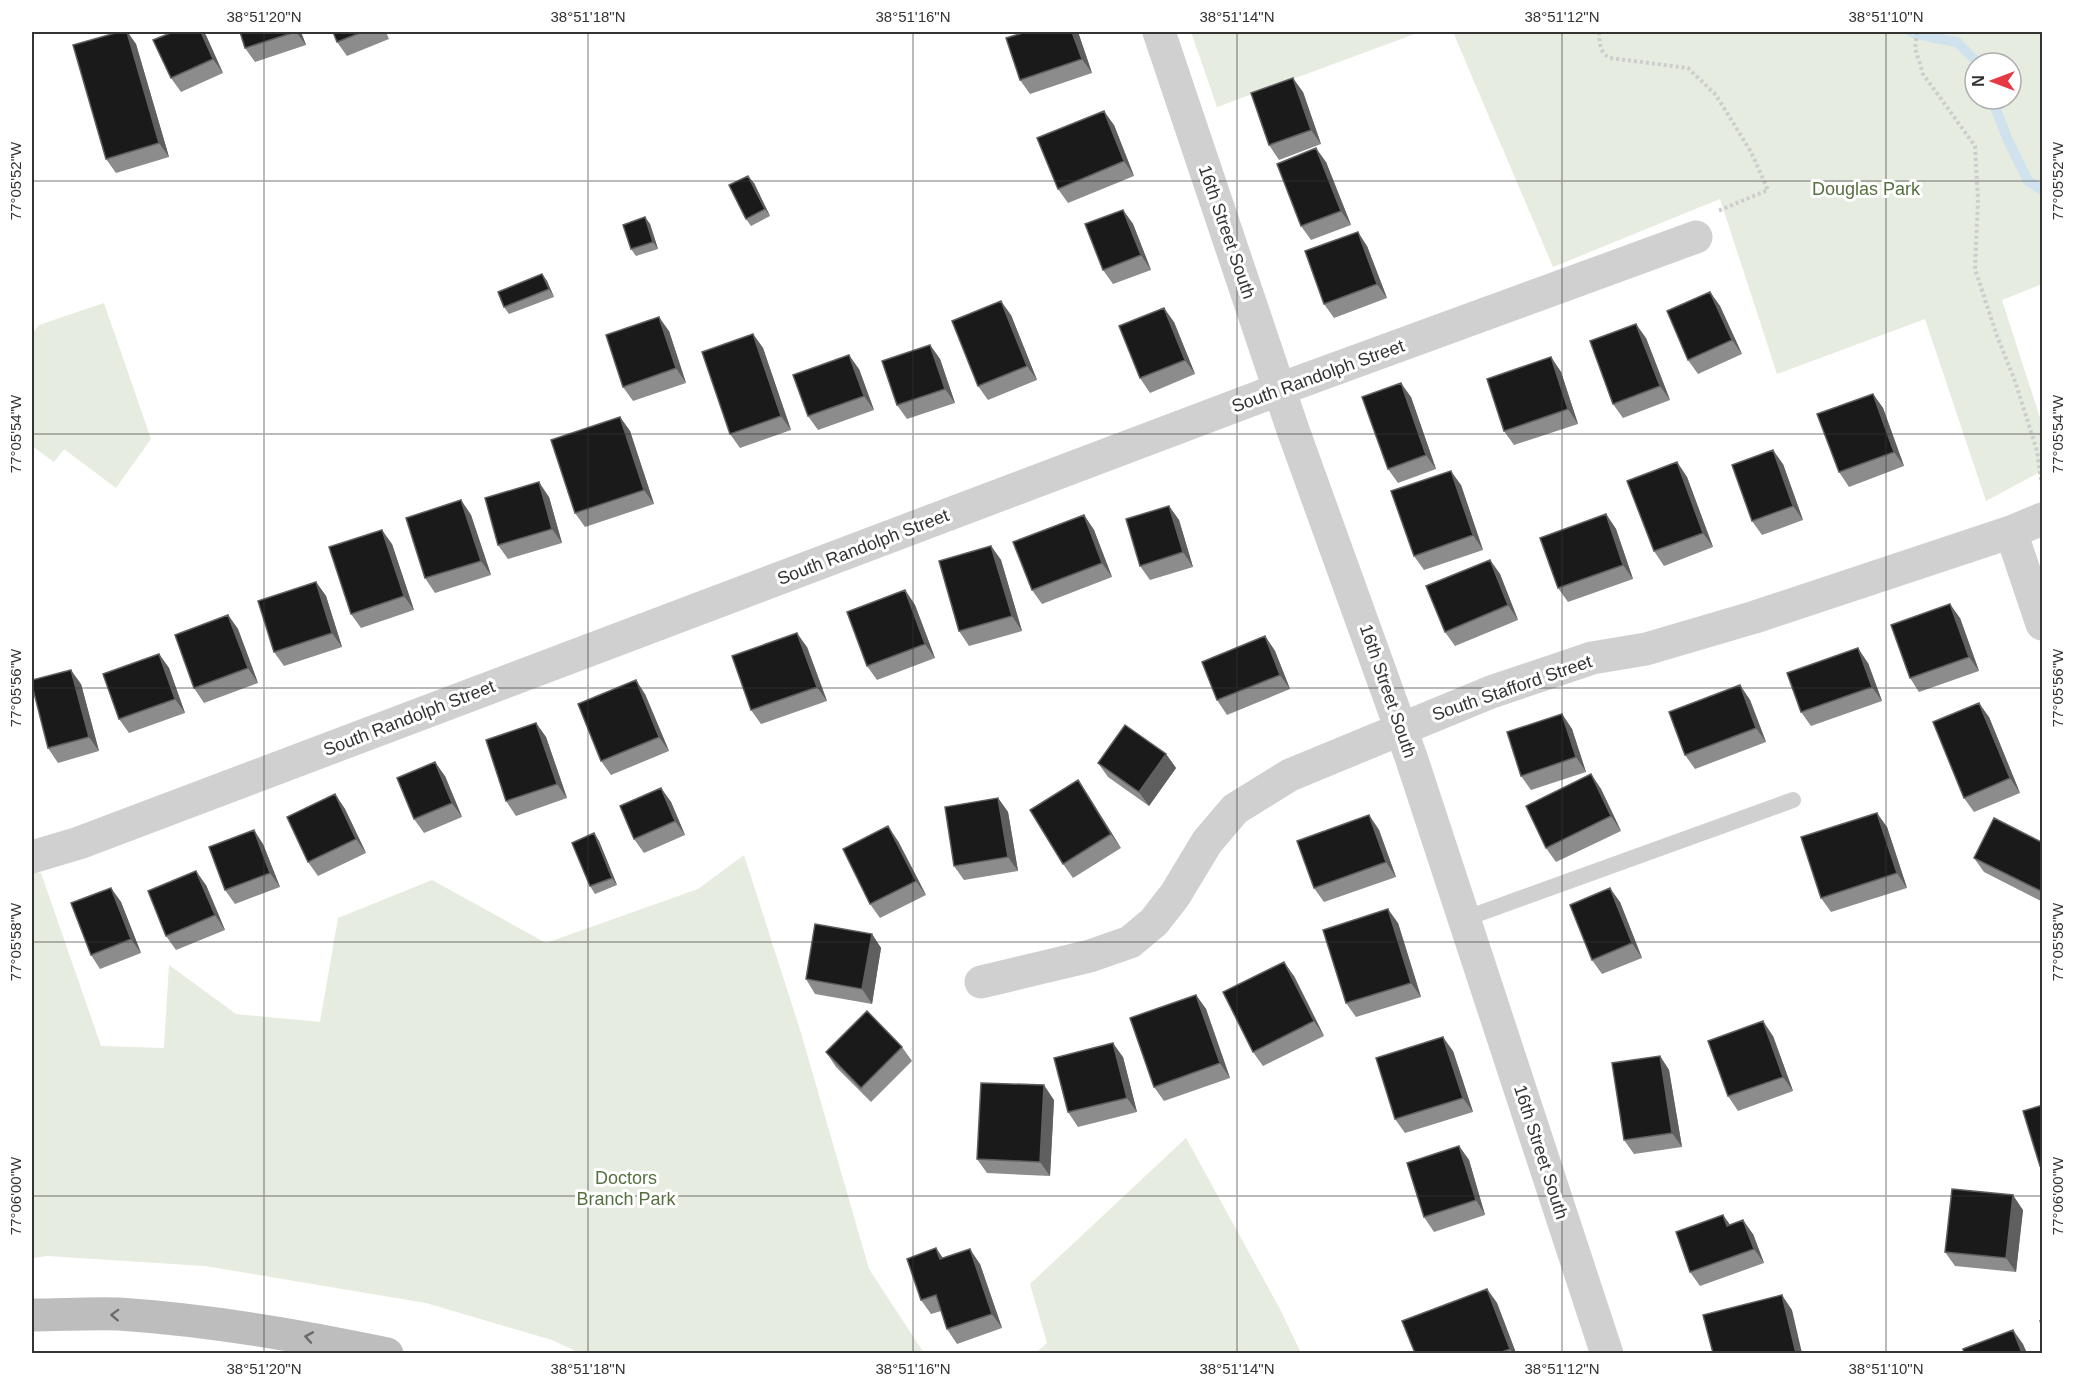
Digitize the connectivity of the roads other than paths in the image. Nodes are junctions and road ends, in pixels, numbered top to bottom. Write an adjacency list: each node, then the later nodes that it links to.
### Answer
1 (1159, 32): 3 (street, 16th Street South)
2 (1696, 237): 3 (street, South Randolph Street)
3 (1280, 389): 7 (street, 16th Street South); 9 (street, South Randolph Street)
4 (2043, 519): 5 (street, South Stafford Street)
5 (2011, 532): 6 (street); 7 (street, South Stafford Street)
6 (2043, 624)
7 (1401, 728): 10 (street, 16th Street South); 11 (street, South Stafford Street)
8 (1793, 800): 10 (lane)
9 (32, 857)
10 (1464, 919): 14 (street, 16th Street South)
11 (981, 982)
12 (32, 1315): 13 (main road, one-way to 12)
13 (387, 1353)
14 (1607, 1353)

